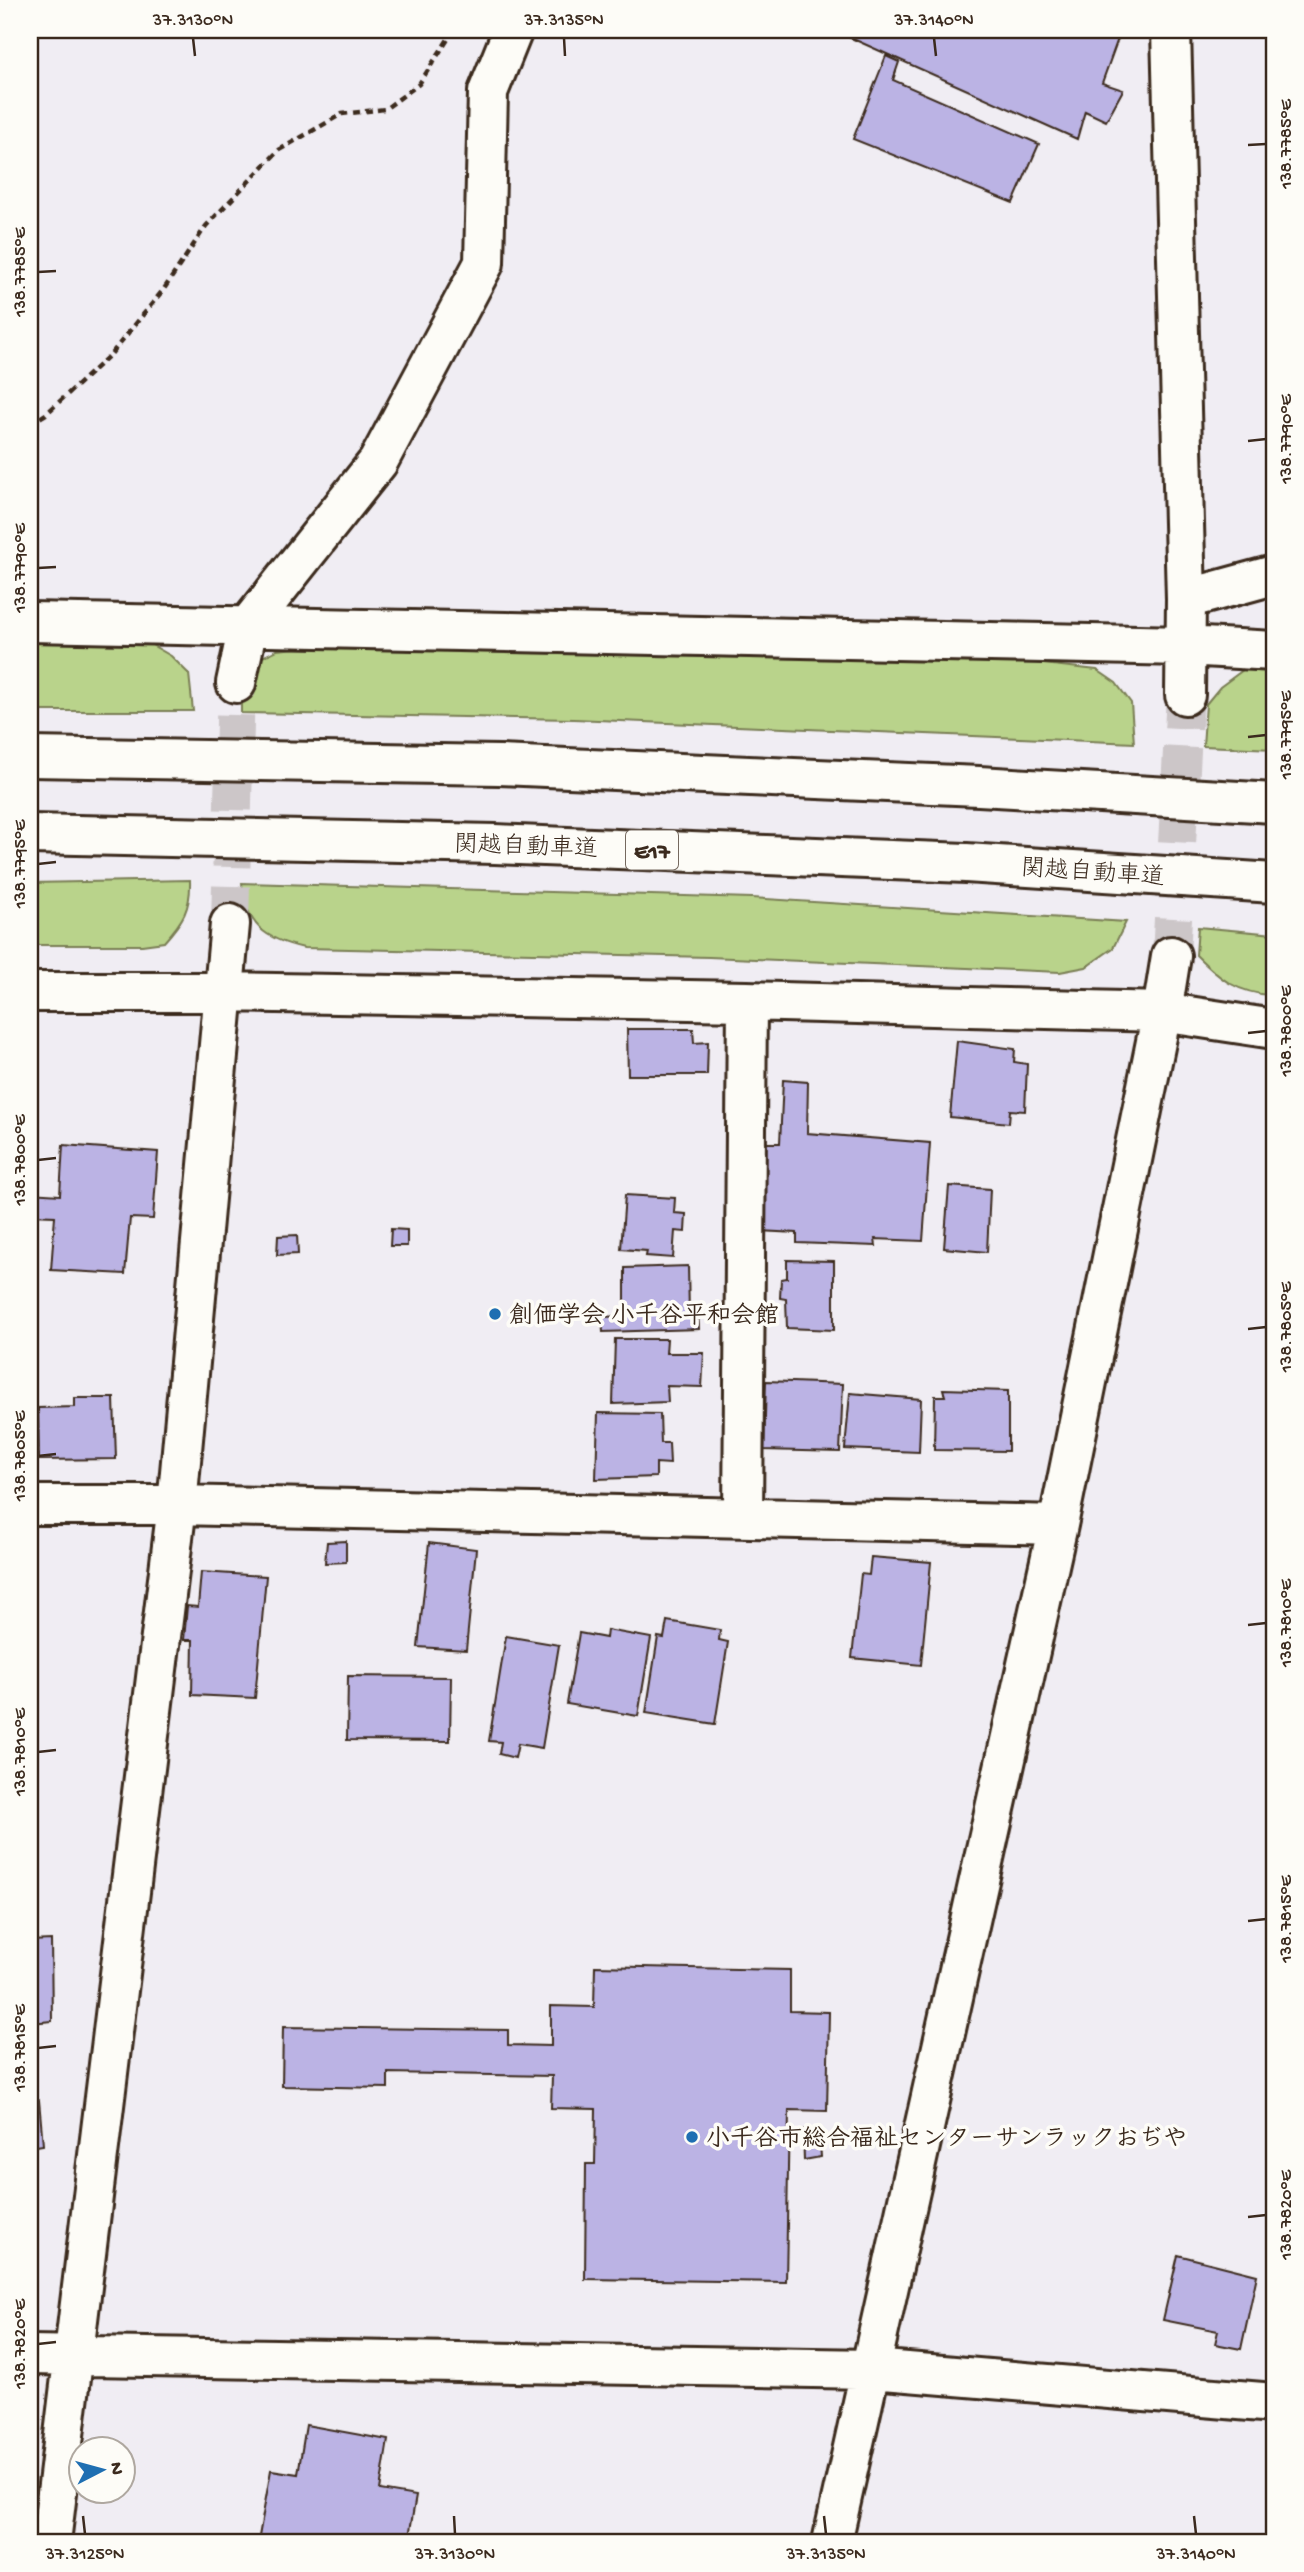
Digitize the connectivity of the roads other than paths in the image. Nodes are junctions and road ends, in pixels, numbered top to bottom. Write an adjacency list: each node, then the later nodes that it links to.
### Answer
1 (513, 30): 6 (main road)
2 (1171, 30): 4 (main road)
3 (1274, 575): 4 (main road)
4 (1186, 599): 7 (main road)
5 (30, 622): 6 (main road)
6 (248, 626): 7 (main road); 9 (main road)
7 (1185, 646): 8 (main road); 10 (main road)
8 (1274, 651)
9 (236, 683)
10 (1185, 695)
11 (30, 757): 12 (main road)
12 (1274, 803)
13 (30, 834): 14 (main road, 関越自動車道 / E17)
14 (1274, 883)
15 (230, 924): 18 (main road)
16 (1171, 956): 20 (main road)
17 (30, 992): 18 (main road)
18 (225, 992): 19 (main road); 23 (main road)
19 (747, 1000): 20 (main road); 24 (main road)
20 (1162, 1013): 21 (main road); 25 (main road)
21 (1274, 1029)
22 (30, 1505): 23 (main road)
23 (177, 1505): 24 (main road); 27 (main road)
24 (743, 1518): 25 (main road)
25 (1058, 1525): 28 (main road)
26 (30, 2354): 27 (main road)
27 (75, 2356): 28 (main road); 30 (main road)
28 (872, 2369): 29 (main road); 31 (main road)
29 (1274, 2403)
30 (51, 2542)
31 (832, 2542)

